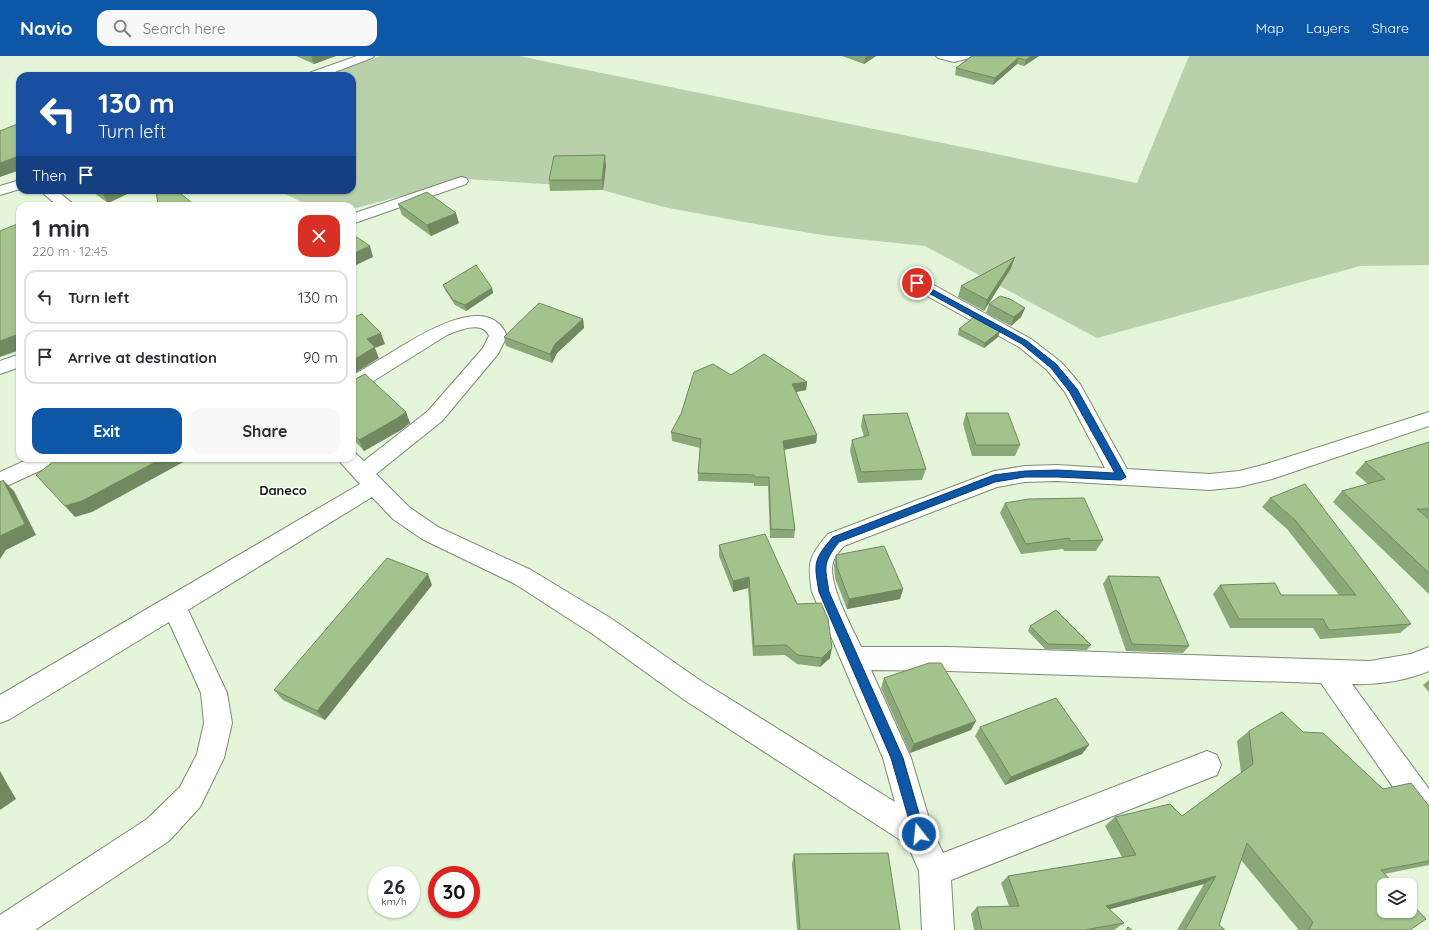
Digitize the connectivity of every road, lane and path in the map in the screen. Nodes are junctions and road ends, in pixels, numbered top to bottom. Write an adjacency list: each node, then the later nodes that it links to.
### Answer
1 (368, 56): 4 (street)
2 (942, 56): 3 (street)
3 (966, 56)
4 (324, 72)
5 (461, 181): 10 (street)
6 (16, 185): 7 (street)
7 (0, 191)
8 (52, 194): 9 (street)
9 (62, 202)
10 (356, 218)
11 (917, 283): 18 (street)
12 (16, 362): 13 (street)
13 (0, 368)
14 (356, 383): 17 (street)
15 (1429, 419): 18 (street)
16 (42, 462): 19 (street)
17 (362, 472): 20 (street); 27 (street)
18 (1121, 477): 21 (street)
19 (0, 482)
20 (174, 606): 24 (street); 29 (street)
21 (852, 658): 23 (street); 27 (street)
22 (1429, 660): 23 (street)
23 (1328, 672): 26 (street)
24 (0, 710)
25 (1207, 765): 28 (street)
26 (1429, 811)
27 (919, 834): 28 (street)
28 (935, 871): 30 (street)
29 (6, 930)
30 (938, 930)

